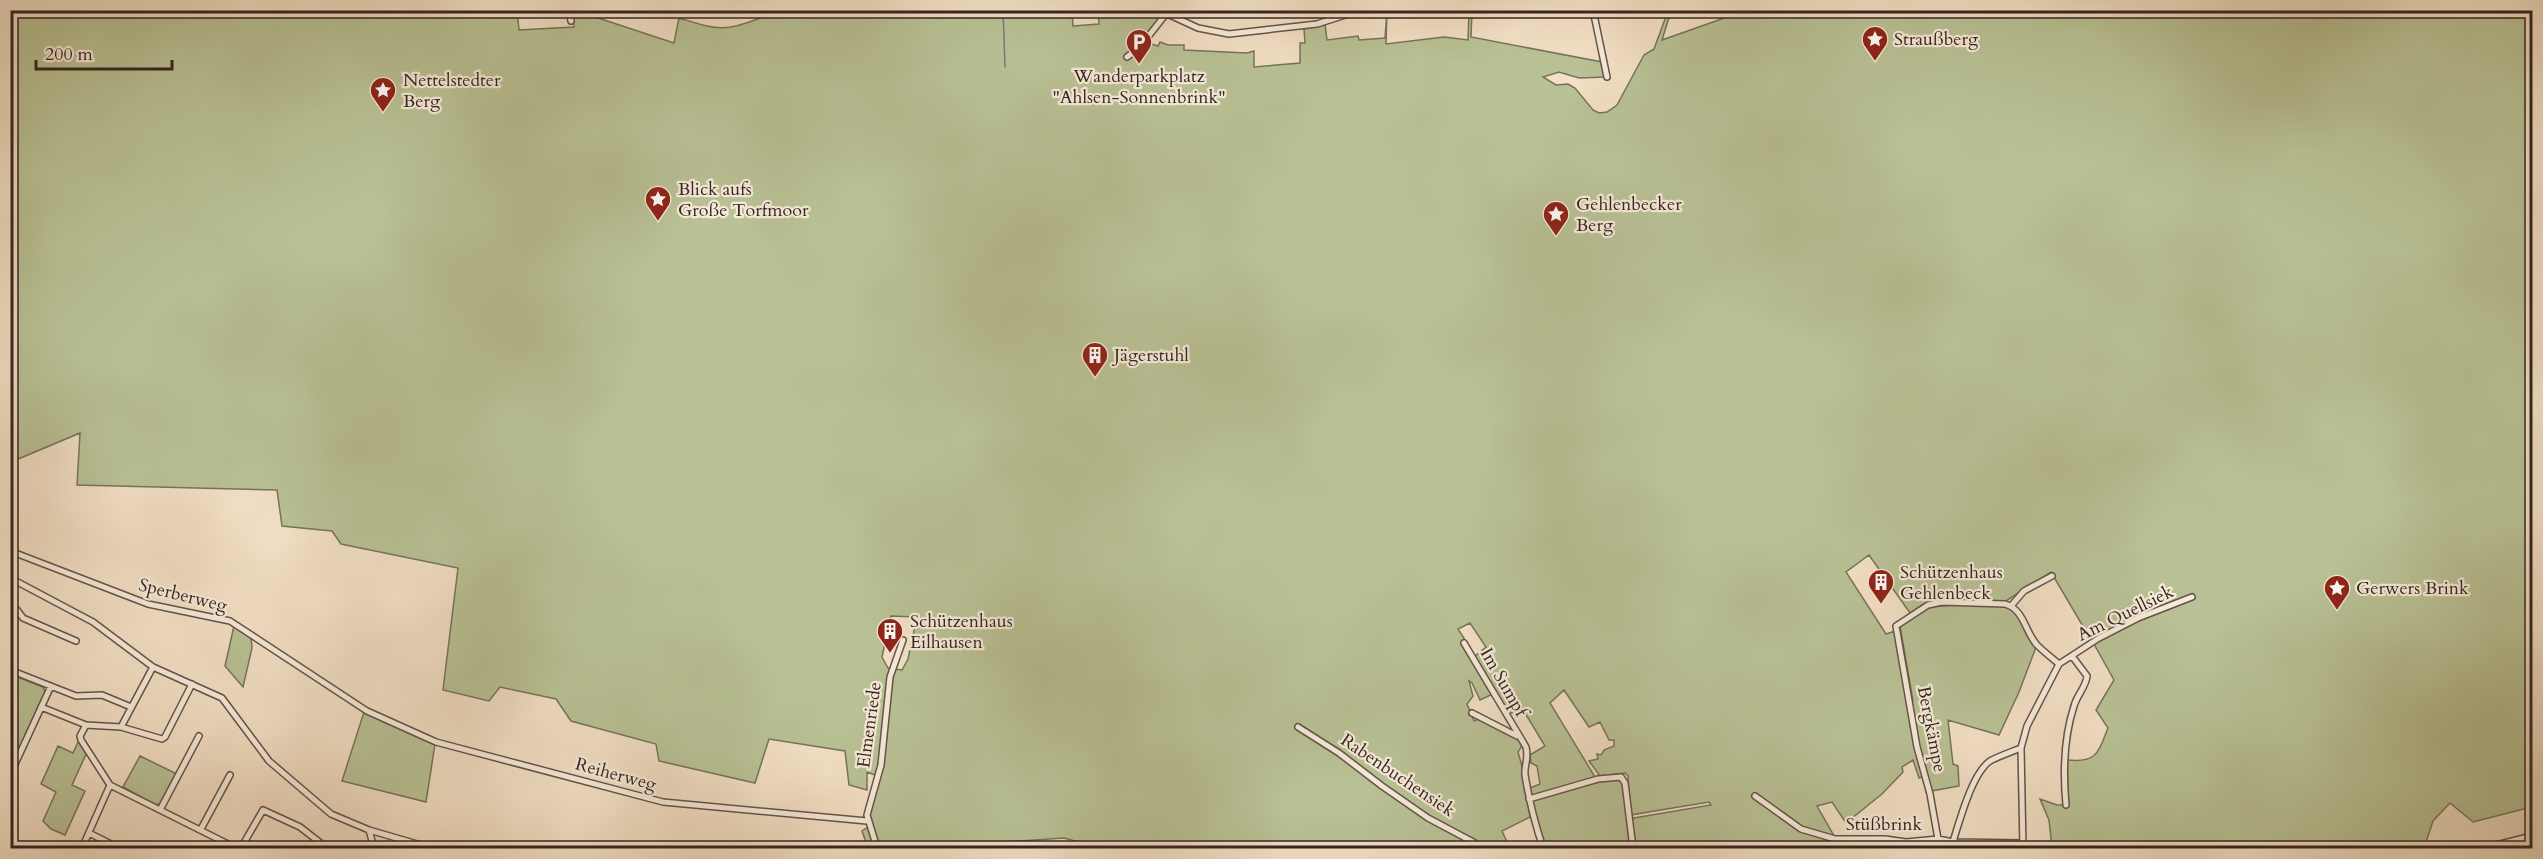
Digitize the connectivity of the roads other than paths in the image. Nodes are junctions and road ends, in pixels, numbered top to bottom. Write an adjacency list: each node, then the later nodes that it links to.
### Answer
1 (569, 10): 6 (street)
2 (1159, 10): 5 (street)
3 (1361, 10): 5 (street)
4 (1593, 10): 8 (street)
5 (1168, 12): 7 (street)
6 (571, 21)
7 (1126, 57)
8 (1607, 77)
9 (10, 550): 26 (street, Sperberweg)
10 (2052, 576): 13 (street)
11 (10, 578): 20 (street)
12 (2192, 597): 18 (street, Am Quellsiek)
13 (2012, 606): 19 (street); 46 (street, Bergkämpe)
14 (10, 607): 16 (street)
15 (903, 640): 41 (street, Elmenriede)
16 (76, 641)
17 (1464, 643): 32 (street, Im Sumpf)
18 (2072, 656): 19 (street, Am Quellsiek); 39 (street)
19 (2059, 664): 33 (street)
20 (153, 668): 22 (street); 25 (street)
21 (10, 670): 23 (street)
22 (192, 684): 29 (street); 43 (street)
23 (51, 686): 24 (street); 25 (street)
24 (41, 707): 28 (street); 34 (street)
25 (131, 707): 29 (street)
26 (367, 711): 41 (street, Reiherweg)
27 (1472, 713): 32 (street)
28 (86, 725): 29 (street); 36 (street)
29 (121, 727)
30 (1298, 727): 59 (street, Rabenbuchensiek)
31 (199, 736): 40 (street)
32 (1519, 736): 38 (street, Im Sumpf)
33 (2021, 748): 48 (street); 49 (street)
34 (10, 775)
35 (230, 775): 42 (street)
36 (110, 785): 40 (street); 44 (street)
37 (1755, 796): 46 (street, Stüßbrink)
38 (1529, 799): 60 (street, Im Sumpf); 61 (street)
39 (2066, 805)
40 (160, 810): 42 (street)
41 (867, 821): 58 (street)
42 (201, 830): 53 (street)
43 (369, 830): 56 (street); 57 (street)
44 (89, 833): 51 (street); 52 (street)
45 (2532, 836): 62 (street)
46 (1938, 839): 48 (street, Stüßbrink)
47 (10, 841): 50 (main road)
48 (1952, 845): 49 (street, Stüßbrink)
49 (2022, 846)
50 (20, 849)
51 (82, 849)
52 (119, 849)
53 (236, 849)
54 (241, 849): 55 (street)
55 (327, 849)
56 (374, 849)
57 (432, 849)
58 (877, 849)
59 (1479, 849)
60 (1542, 849)
61 (1633, 849)
62 (2484, 849)

